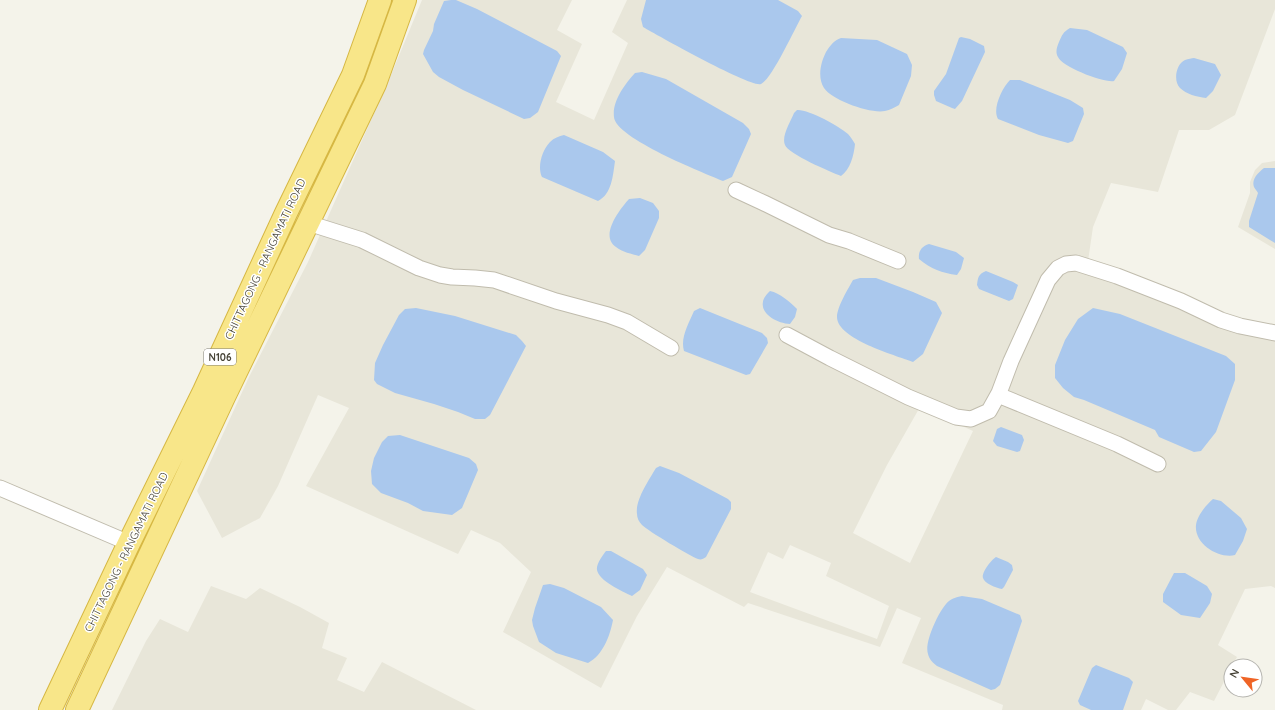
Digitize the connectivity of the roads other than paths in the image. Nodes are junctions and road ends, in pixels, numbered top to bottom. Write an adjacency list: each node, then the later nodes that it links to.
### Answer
1 (380, 0): 12 (highway, CHITTAGONG - RANGAMATI ROAD / N106)
2 (405, 0): 4 (highway, CHITTAGONG - RANGAMATI ROAD / N106)
3 (736, 190): 5 (street)
4 (308, 223): 8 (street); 14 (highway, CHITTAGONG - RANGAMATI ROAD / N106)
5 (898, 261)
6 (1275, 333): 9 (street)
7 (787, 335): 9 (street)
8 (671, 348)
9 (998, 396): 10 (street)
10 (1158, 464)
11 (0, 488): 12 (street)
12 (129, 543): 13 (highway, CHITTAGONG - RANGAMATI ROAD / N106)
13 (50, 710)
14 (77, 710)

